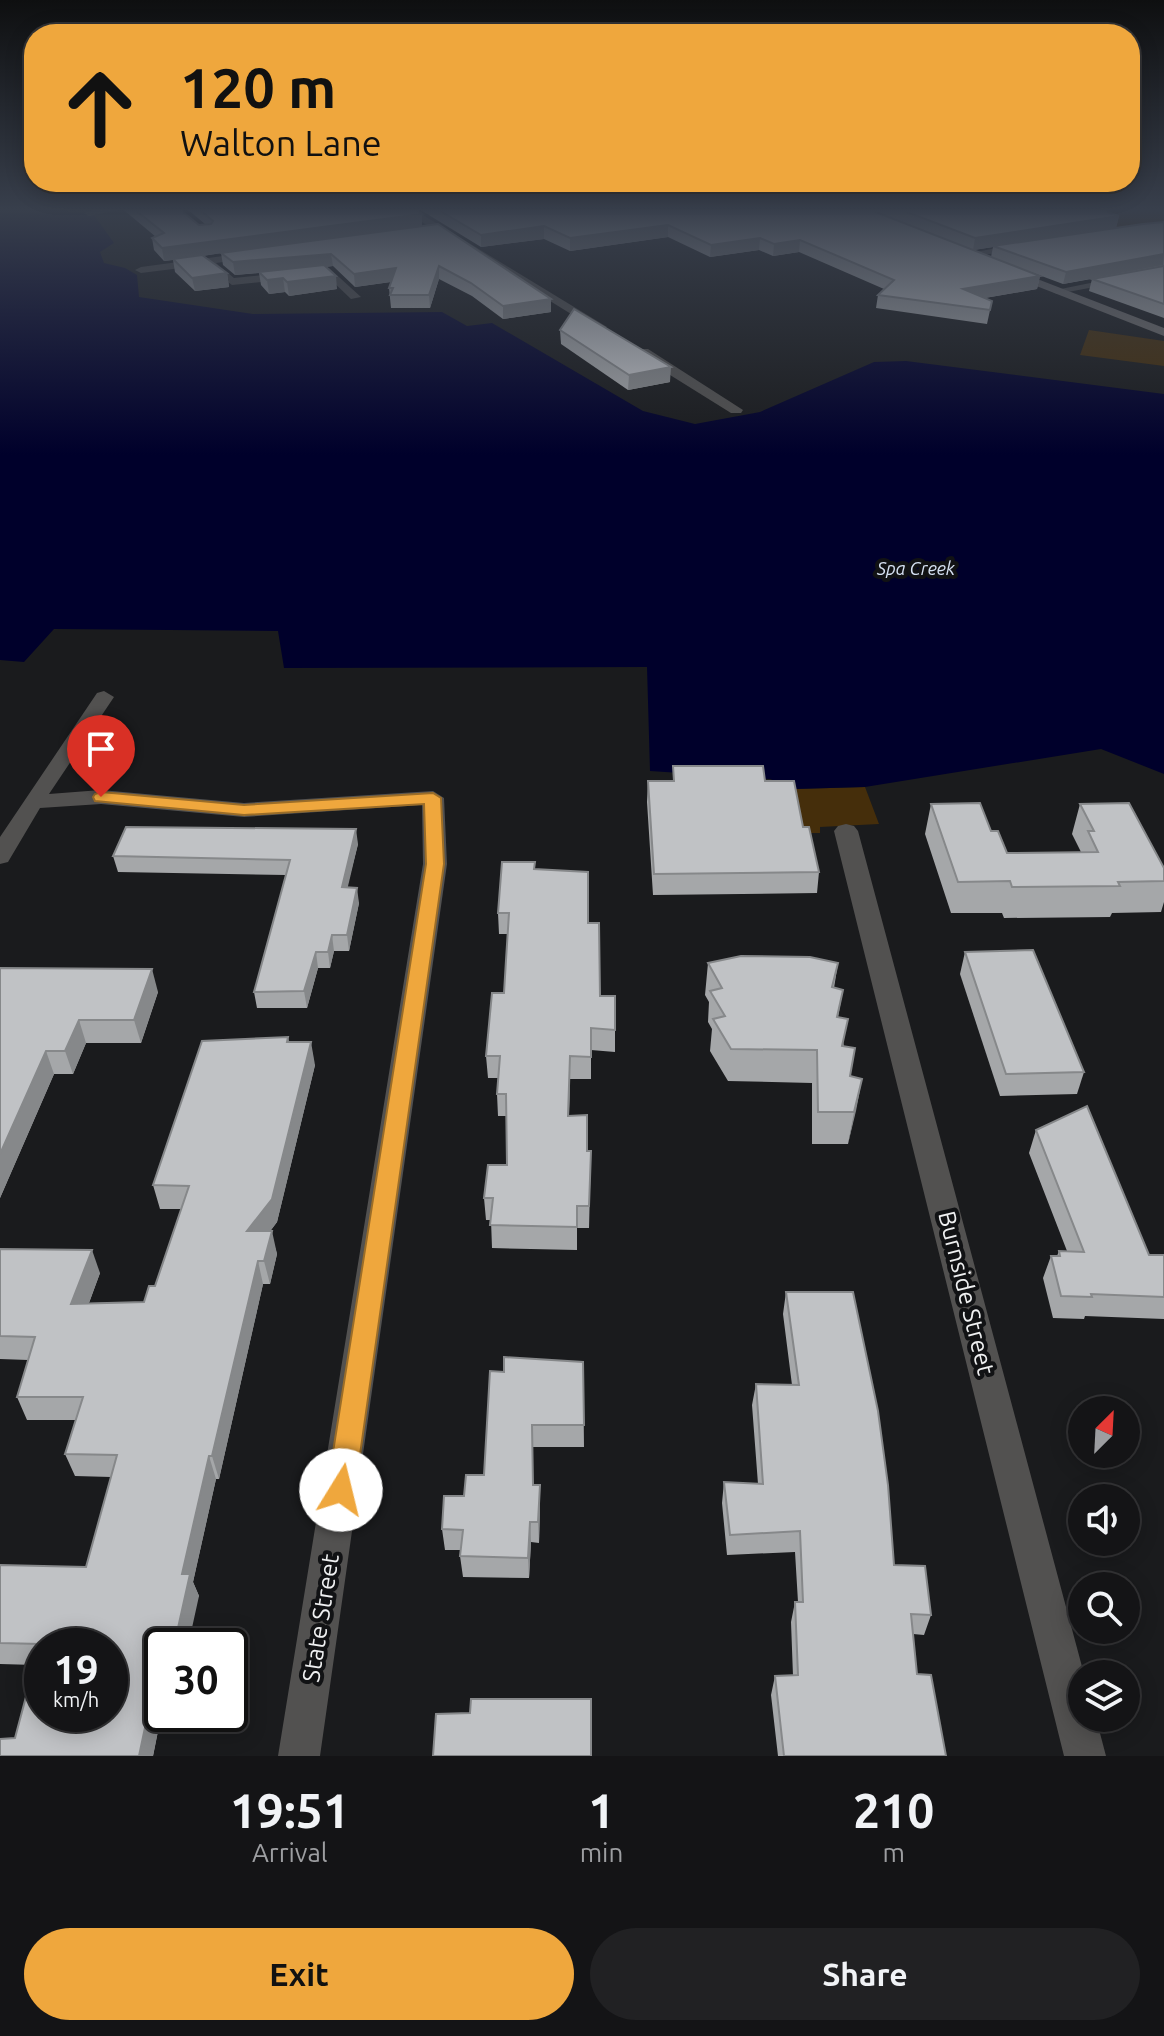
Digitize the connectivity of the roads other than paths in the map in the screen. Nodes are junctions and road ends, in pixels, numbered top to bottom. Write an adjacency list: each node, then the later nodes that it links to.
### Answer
1 (349, 291): 4 (street)
2 (541, 291): 6 (street)
3 (1057, 291): 5 (main road)
4 (355, 297)
5 (1164, 332)
6 (619, 338)
7 (632, 346): 8 (street)
8 (736, 410)
9 (104, 697): 10 (street)
10 (32, 802): 12 (street); 13 (street, State Street)
11 (846, 831): 14 (street, Burnside Street)
12 (0, 857)
13 (299, 1756)
14 (1085, 1756)

